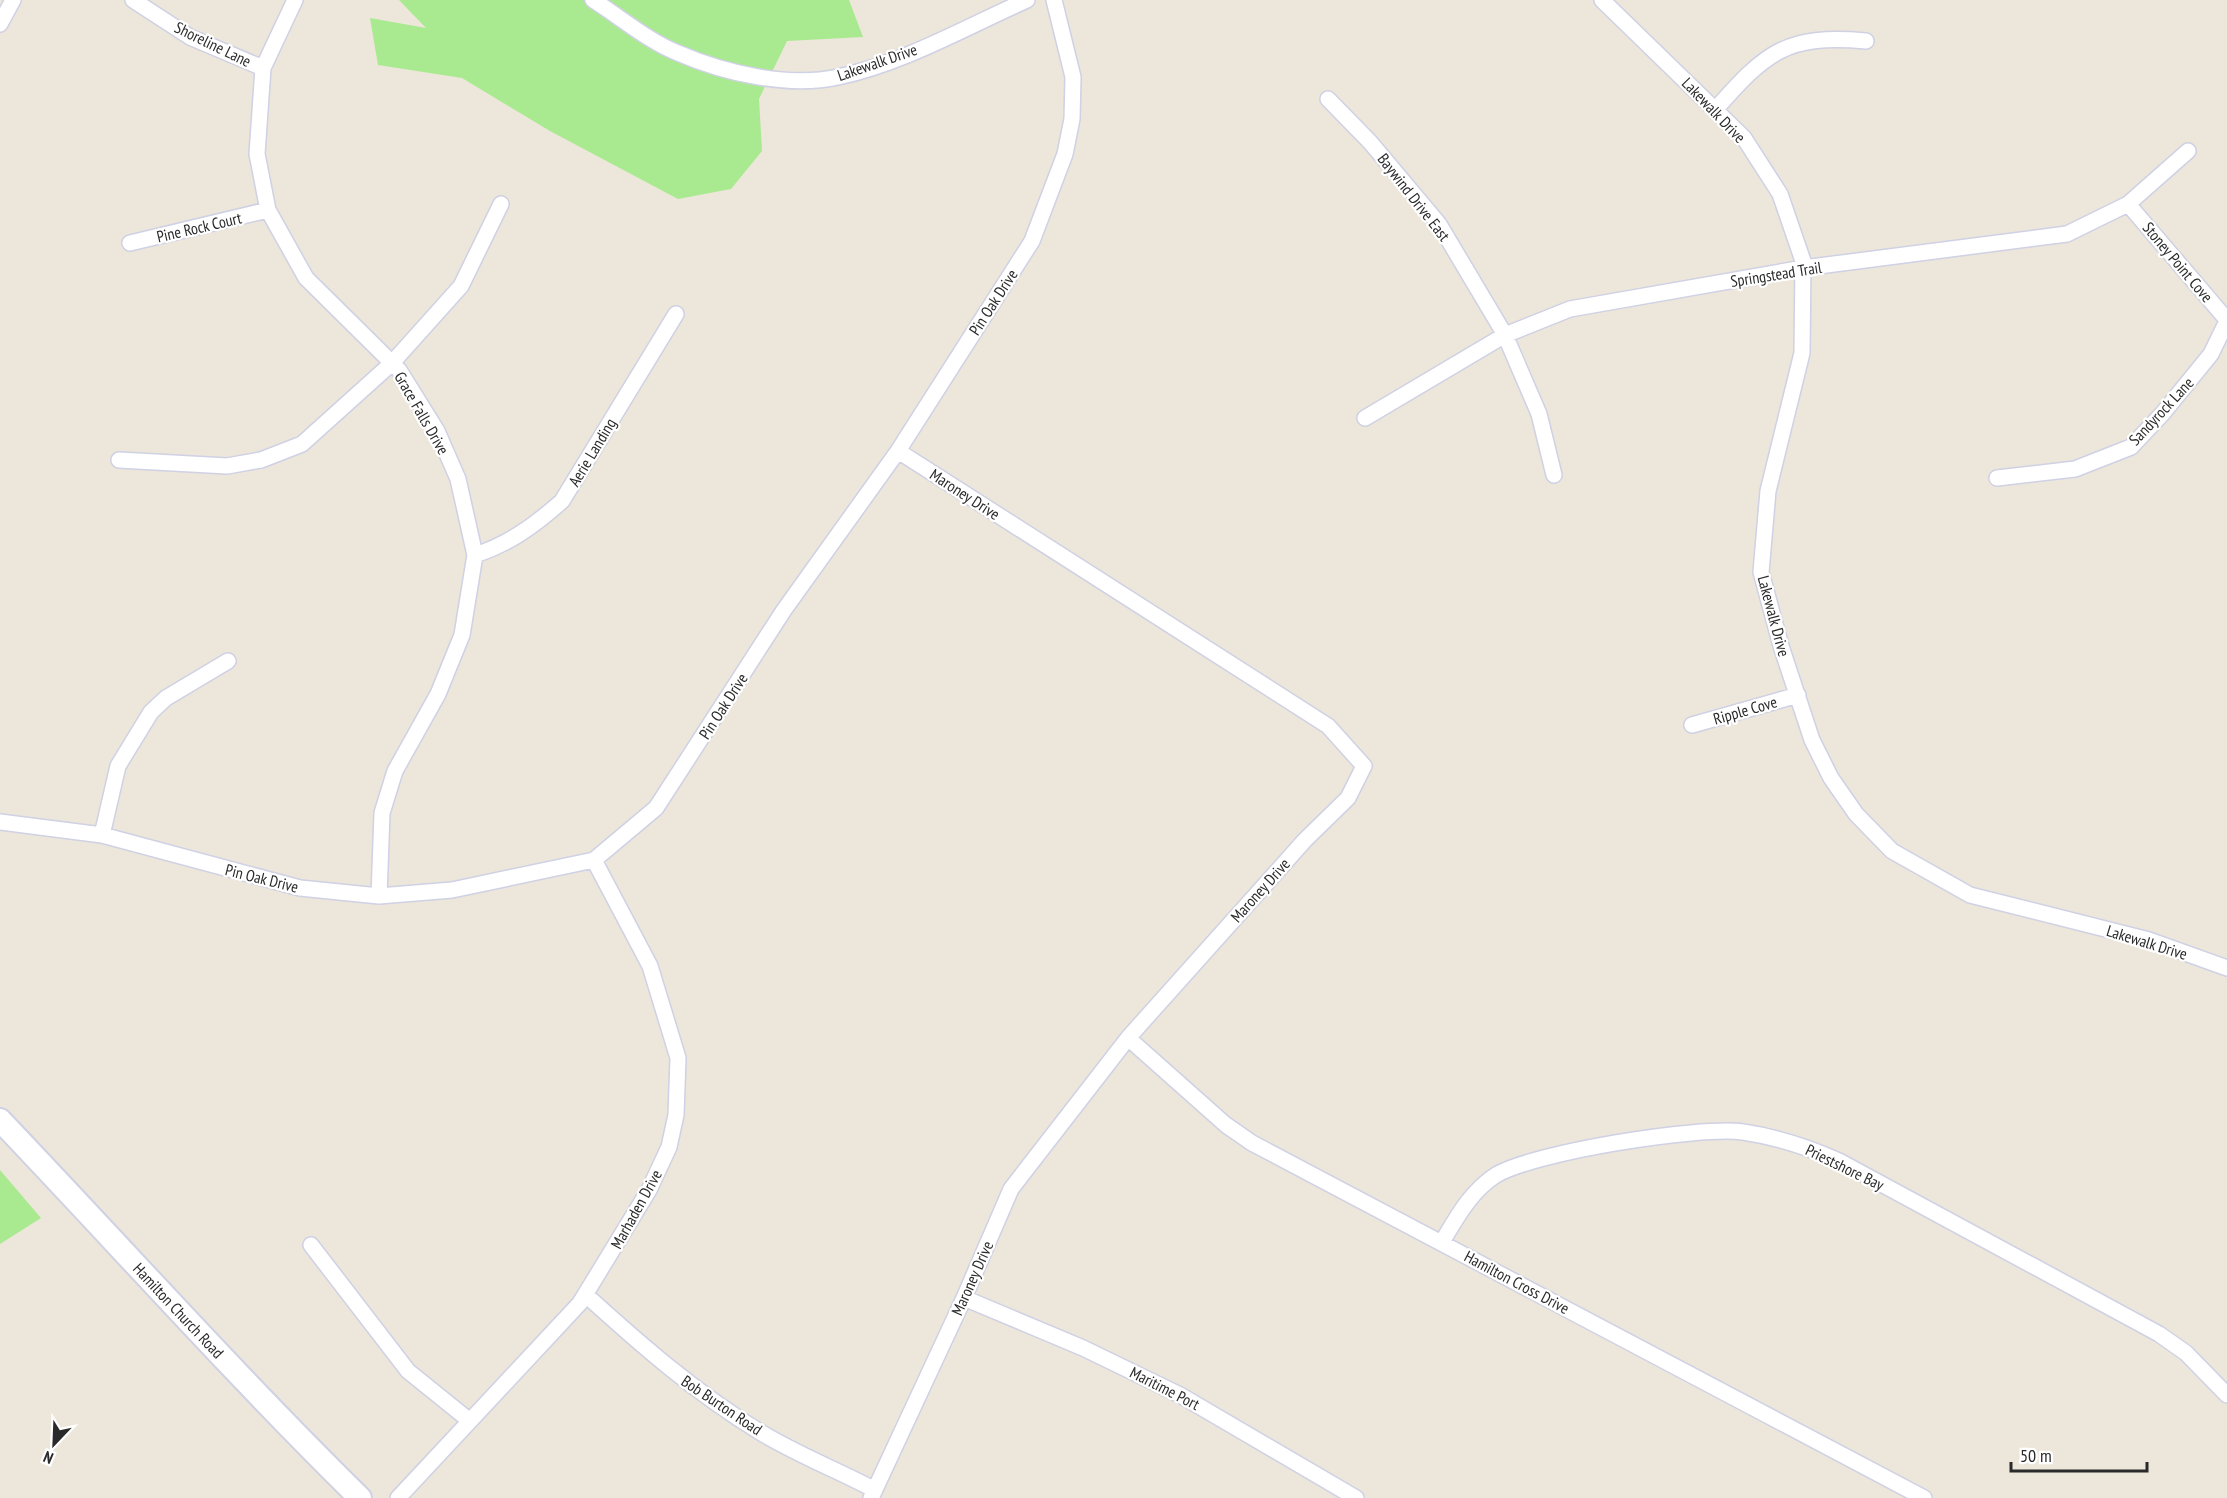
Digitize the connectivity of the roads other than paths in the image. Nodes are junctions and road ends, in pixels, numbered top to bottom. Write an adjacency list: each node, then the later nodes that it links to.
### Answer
1 (14, 0): 8 (street)
2 (133, 0): 10 (street, Shoreline Lane)
3 (296, 0): 10 (street, Grace Falls Drive)
4 (593, 0): 5 (street, Lakewalk Drive)
5 (1027, 0)
6 (1054, 0): 24 (street, Pin Oak Drive)
7 (1602, 0): 12 (street, Lakewalk Drive)
8 (0, 24)
9 (1866, 41): 12 (street)
10 (263, 68): 16 (street, Grace Falls Drive)
11 (1328, 99): 21 (street, Baywind Drive East)
12 (1715, 110): 18 (street, Lakewalk Drive)
13 (2188, 151): 15 (street, Springstead Trail)
14 (501, 204): 22 (street)
15 (2128, 204): 18 (street, Springstead Trail); 20 (street, Stoney Point Cove)
16 (268, 210): 17 (street, Pine Rock Court); 22 (street, Grace Falls Drive)
17 (130, 243)
18 (1803, 268): 21 (street, Springstead Trail); 30 (street, Lakewalk Drive)
19 (676, 314): 28 (street, Aerie Landing)
20 (2227, 321): 27 (street, Sandyrock Lane)
21 (1505, 335): 23 (street, Springstead Trail); 26 (street, Baywind Drive East)
22 (392, 363): 25 (street); 28 (street, Grace Falls Drive)
23 (1365, 418)
24 (898, 451): 34 (street, Pin Oak Drive); 37 (street, Maroney Drive)
25 (119, 460)
26 (1554, 475)
27 (1996, 478)
28 (475, 555): 35 (street, Grace Falls Drive)
29 (228, 661): 33 (street)
30 (1798, 695): 31 (street, Ripple Cove); 36 (street, Lakewalk Drive)
31 (1692, 725)
32 (0, 822): 33 (street, Pin Oak Drive)
33 (102, 835): 35 (street, Pin Oak Drive)
34 (594, 860): 35 (street, Pin Oak Drive); 41 (street, Marhaden Drive)
35 (379, 896)
36 (2227, 968)
37 (1128, 1038): 39 (street, Hamilton Cross Drive); 42 (street, Maroney Drive)
38 (0, 1120): 46 (street, Hamilton Church Road)
39 (1442, 1242): 43 (street, Priestshore Bay); 49 (street, Hamilton Cross Drive)
40 (310, 1245): 44 (street)
41 (586, 1295): 44 (street, Marhaden Drive); 45 (street, Bob Burton Road)
42 (964, 1298): 45 (street, Maroney Drive); 48 (street, Maritime Port)
43 (2227, 1395)
44 (470, 1421): 47 (street, Marhaden Drive)
45 (873, 1494)
46 (360, 1498)
47 (398, 1498)
48 (1356, 1498)
49 (1924, 1498)

